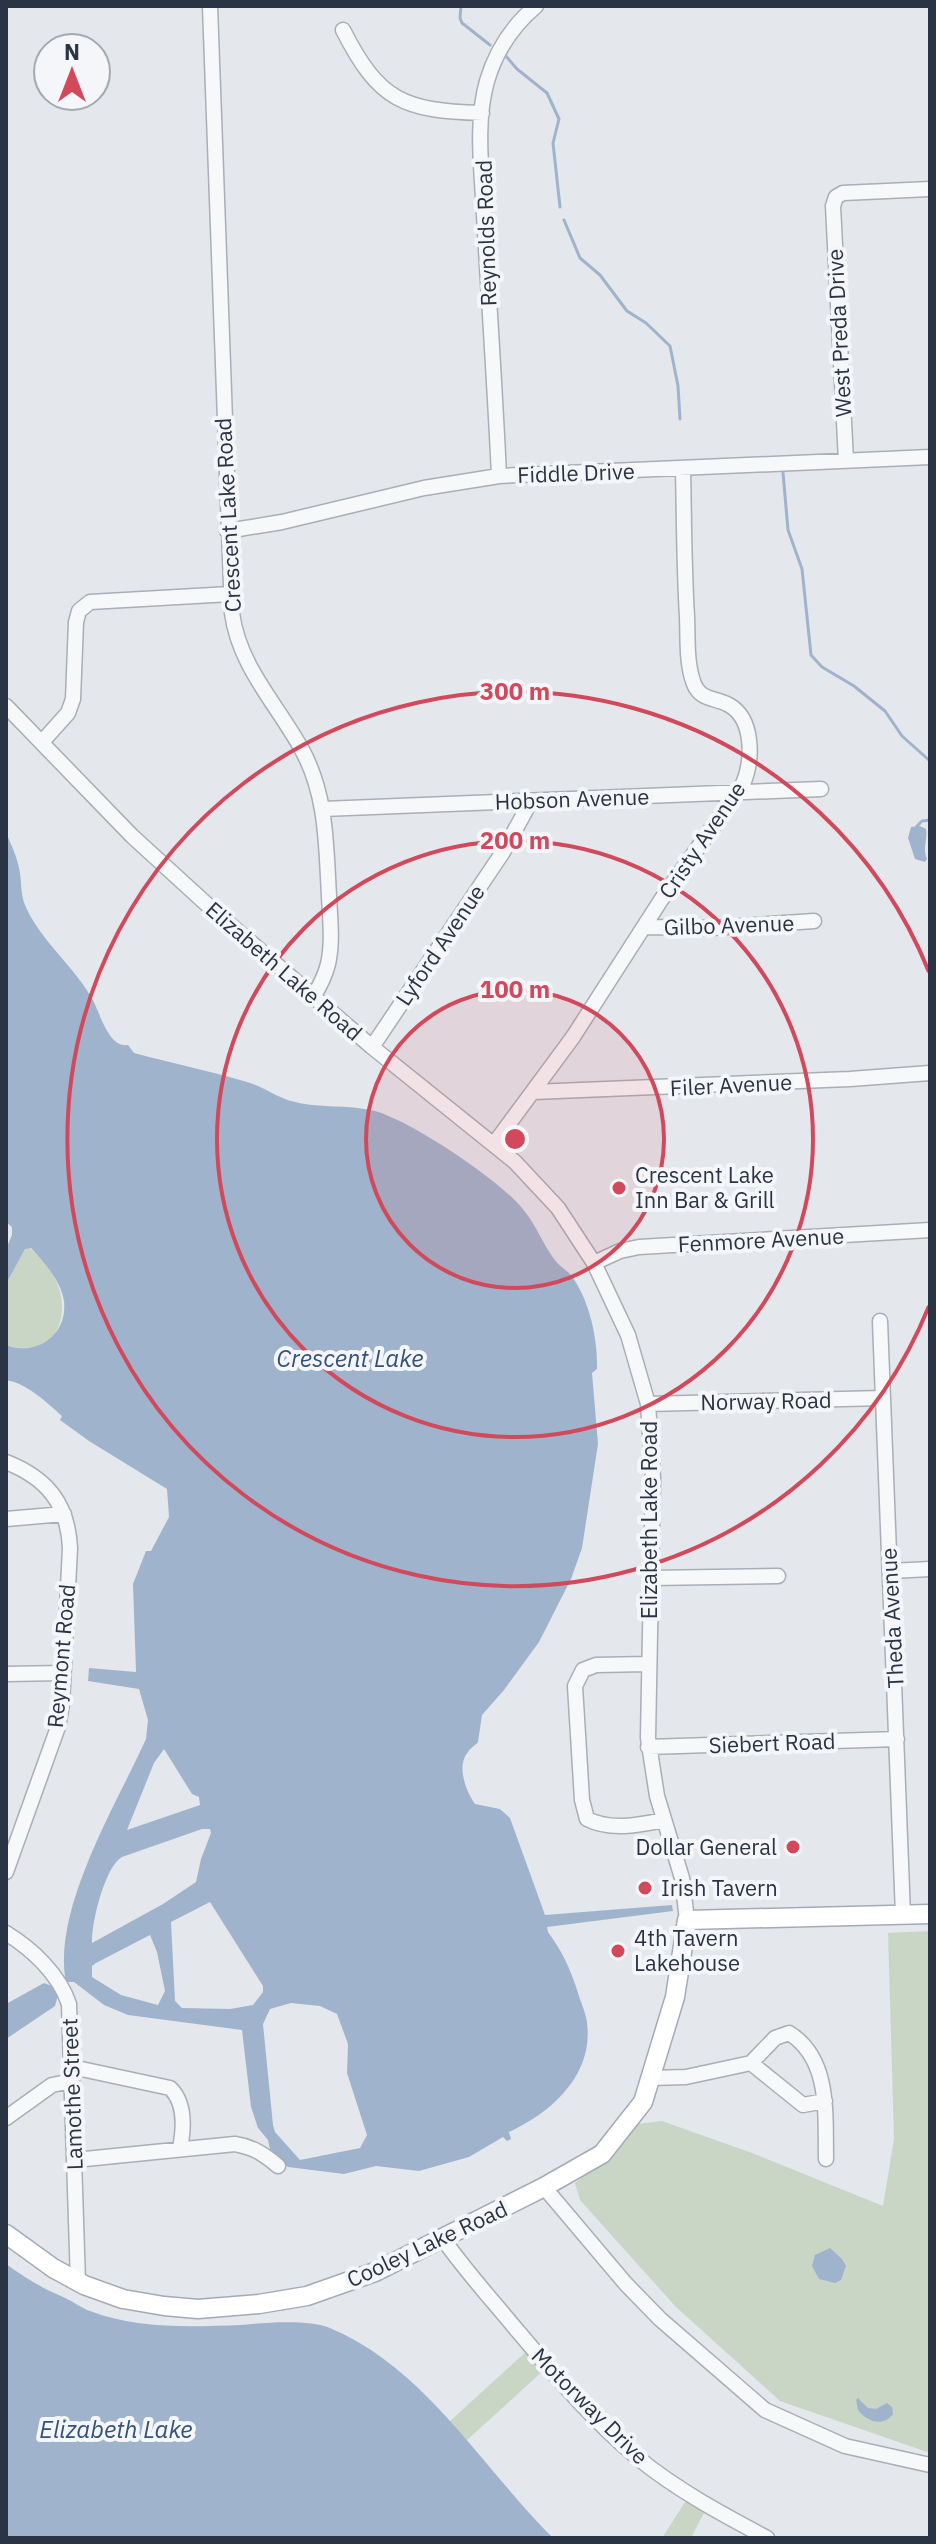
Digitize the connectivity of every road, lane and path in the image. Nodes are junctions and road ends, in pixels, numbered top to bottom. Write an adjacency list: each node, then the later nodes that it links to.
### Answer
1 (210, 6): 10 (street, Crescent Lake Road)
2 (536, 6): 4 (street, Reynolds Road)
3 (343, 30): 4 (street)
4 (482, 113): 9 (street, Reynolds Road)
5 (930, 189): 7 (street, West Preda Drive)
6 (930, 457): 7 (street, Fiddle Drive)
7 (846, 461): 8 (street, Fiddle Drive)
8 (683, 468): 9 (street, Fiddle Drive); 15 (street, Cristy Avenue)
9 (499, 476): 10 (street, Fiddle Drive)
10 (227, 531): 11 (street, Crescent Lake Road)
11 (230, 594): 13 (street); 17 (street, Crescent Lake Road)
12 (6, 706): 13 (street, Elizabeth Lake Road)
13 (42, 742): 20 (street, Elizabeth Lake Road)
14 (821, 789): 15 (street, Hobson Avenue)
15 (736, 793): 16 (street, Hobson Avenue); 19 (street, Cristy Avenue)
16 (531, 801): 17 (street, Hobson Avenue); 21 (street, Lyford Avenue)
17 (323, 809): 20 (street, Crescent Lake Road)
18 (814, 921): 19 (street, Gilbo Avenue)
19 (644, 927): 23 (street, Cristy Avenue)
20 (313, 997): 21 (street, Elizabeth Lake Road)
21 (372, 1047): 24 (street, Elizabeth Lake Road)
22 (930, 1073): 23 (street, Filer Avenue)
23 (533, 1092): 24 (street, Cristy Avenue)
24 (494, 1144): 26 (street, Elizabeth Lake Road)
25 (930, 1230): 26 (street, Fenmore Avenue)
26 (594, 1263): 29 (street, Elizabeth Lake Road)
27 (880, 1321): 28 (street, Theda Avenue)
28 (883, 1398): 29 (street, Norway Road); 34 (street, Theda Avenue)
29 (648, 1404): 36 (street, Elizabeth Lake Road)
30 (6, 1462): 31 (street, Reymont Road)
31 (64, 1514): 32 (street); 38 (street, Reymont Road)
32 (6, 1519)
33 (930, 1569): 34 (street)
34 (891, 1571): 40 (street, Theda Avenue)
35 (778, 1576): 36 (street)
36 (650, 1578): 37 (street, Elizabeth Lake Road)
37 (648, 1664): 41 (street, Elizabeth Lake Road); 42 (street)
38 (63, 1673): 39 (street); 43 (street, Reymont Road)
39 (6, 1674)
40 (897, 1739): 41 (street, Siebert Road); 46 (street, Theda Avenue)
41 (648, 1747): 42 (street, Elizabeth Lake Road)
42 (664, 1820): 47 (street, Elizabeth Lake Road)
43 (13, 1834): 44 (street, Reymont Road)
44 (6, 1872)
45 (930, 1914): 46 (main road)
46 (903, 1915): 47 (main road)
47 (687, 1920): 51 (main road, Cooley Lake Road)
48 (6, 1933): 50 (street, Lamothe Street)
49 (751, 2063): 51 (street); 52 (street); 52 (street)
50 (72, 2074): 53 (street); 54 (street); 56 (street, Lamothe Street)
51 (650, 2078): 58 (main road, Cooley Lake Road)
52 (825, 2101): 55 (street)
53 (6, 2118)
54 (180, 2148): 56 (street); 57 (street)
55 (826, 2159)
56 (75, 2160): 61 (street, Lamothe Street)
57 (278, 2166)
58 (544, 2187): 60 (main road, Cooley Lake Road); 62 (street)
59 (6, 2234): 61 (main road, Cooley Lake Road)
60 (443, 2239): 61 (main road, Cooley Lake Road); 63 (street, Motorway Drive)
61 (78, 2282)
62 (930, 2465)
63 (767, 2538)

